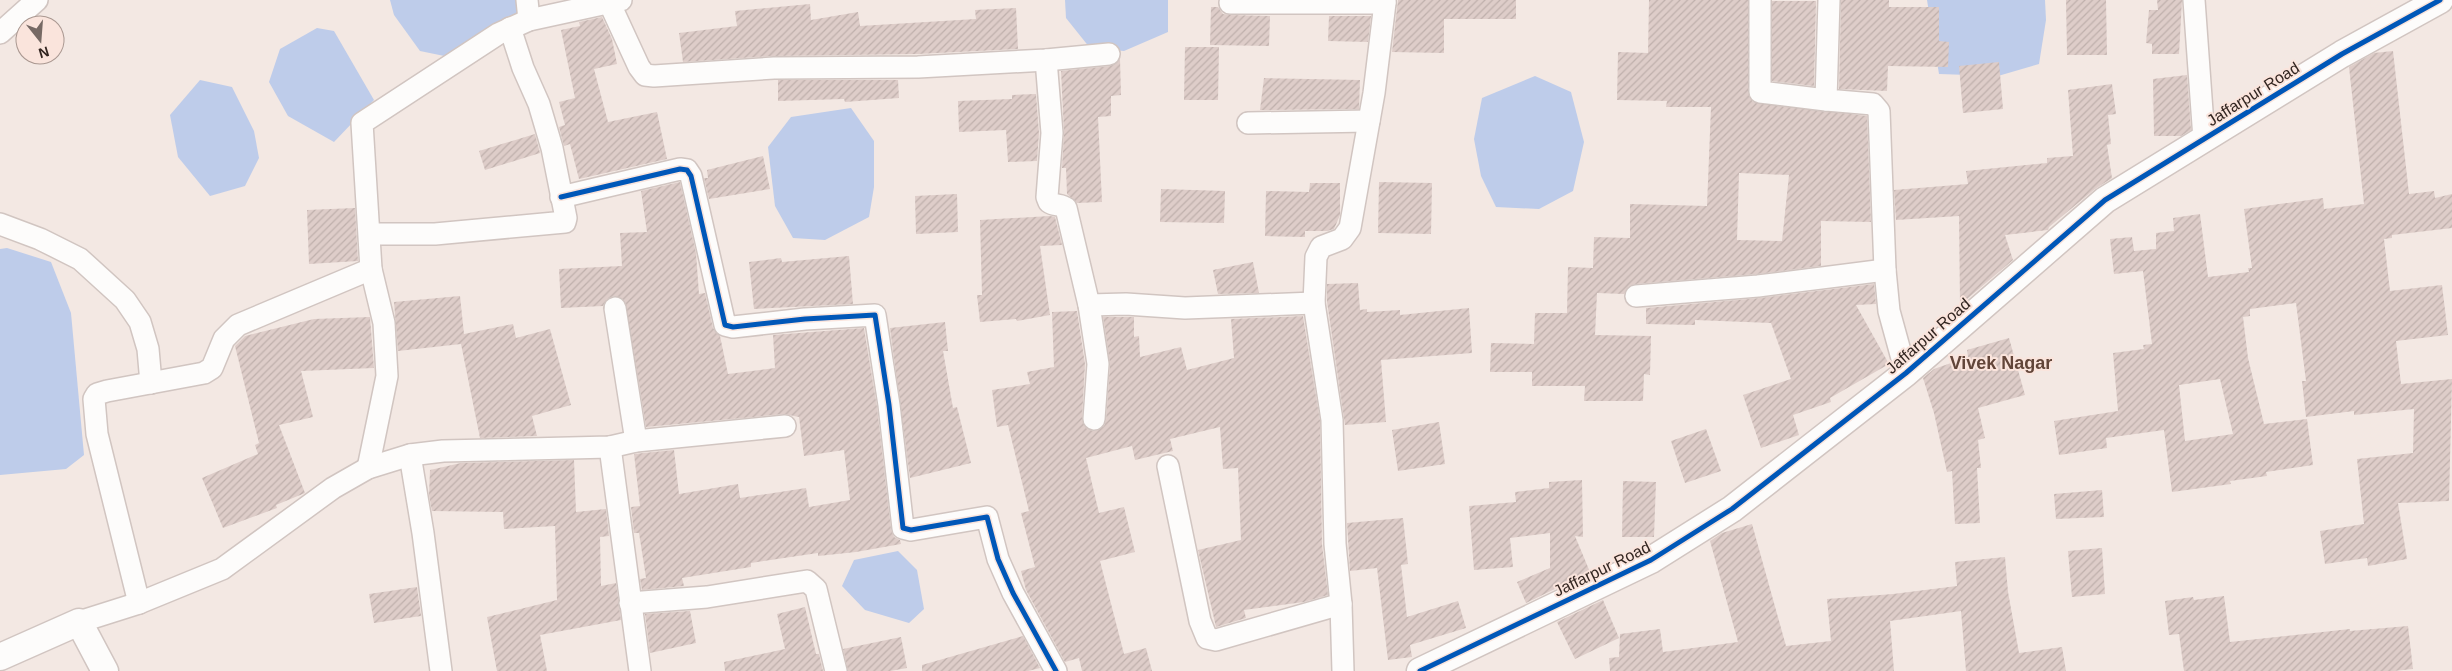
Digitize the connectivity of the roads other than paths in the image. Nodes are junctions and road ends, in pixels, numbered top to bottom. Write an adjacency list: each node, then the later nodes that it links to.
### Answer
1 (37, 0): 10 (street)
2 (1760, 0): 13 (street)
3 (1829, 0): 13 (street)
4 (2194, 0): 16 (street)
5 (2440, 0): 16 (street, Jaffarpur Road)
6 (615, 1): 9 (street); 12 (street)
7 (1385, 2): 8 (street); 14 (street)
8 (1230, 3)
9 (522, 16): 17 (street); 19 (street)
10 (0, 33)
11 (1109, 54): 12 (street)
12 (1046, 60): 24 (street)
13 (1826, 100): 21 (street)
14 (1369, 121): 15 (street); 23 (street)
15 (1248, 123)
16 (2204, 139): 26 (street, Jaffarpur Road)
17 (561, 197): 19 (street); 44 (street)
18 (0, 224): 27 (street)
19 (370, 234): 20 (street)
20 (371, 269): 27 (street); 34 (street)
21 (1885, 270): 22 (street); 26 (street)
22 (1636, 296)
23 (1314, 303): 24 (street); 37 (street)
24 (1089, 305): 28 (street)
25 (615, 308): 30 (street)
26 (1906, 373): 46 (street, Jaffarpur Road)
27 (151, 383): 35 (street)
28 (1094, 419)
29 (785, 426): 30 (street)
30 (636, 441): 31 (street)
31 (610, 447): 32 (street); 36 (street)
32 (410, 455): 34 (street); 41 (street)
33 (1168, 466): 37 (street)
34 (368, 468): 35 (street)
35 (139, 603): 38 (street)
36 (630, 603): 42 (street); 43 (street)
37 (1341, 604): 45 (street)
38 (79, 622): 39 (street); 40 (street)
39 (0, 657)
40 (105, 671)
41 (441, 671)
42 (640, 671)
43 (836, 671)
44 (1056, 671)
45 (1343, 671)
46 (1420, 671)

